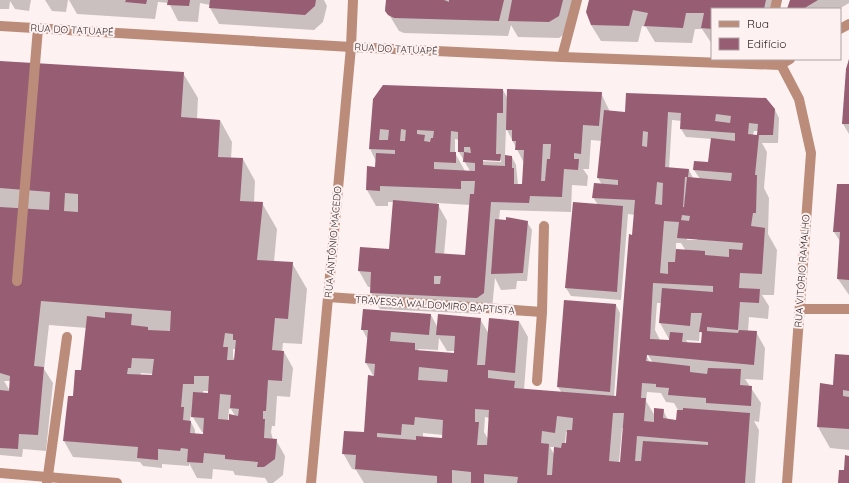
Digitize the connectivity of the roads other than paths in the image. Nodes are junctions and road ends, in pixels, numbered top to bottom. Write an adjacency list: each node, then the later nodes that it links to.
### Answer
1 (353, 0): 5 (street, RUA ANTÔNIO MACEDO)
2 (577, 0): 6 (street)
3 (0, 26): 4 (street, RUA DO TATUAPÉ)
4 (38, 28): 5 (street, RUA DO TATUAPÉ); 9 (street)
5 (351, 47): 6 (street, RUA DO TATUAPÉ); 10 (street, RUA ANTÔNIO MACEDO)
6 (562, 58): 7 (street, RUA DO TATUAPÉ)
7 (779, 62): 11 (street, RUA VITÓRIO RAMALHO)
8 (544, 226): 13 (street)
9 (17, 281)
10 (328, 297): 13 (street, TRAVESSA WALDOMIRO BAPTISTA); 19 (street, RUA ANTÔNIO MACEDO)
11 (800, 309): 12 (street); 20 (street, RUA VITÓRIO RAMALHO)
12 (849, 309)
13 (542, 312): 15 (street)
14 (67, 337): 17 (street)
15 (537, 381)
16 (0, 473): 17 (street)
17 (47, 480): 18 (street)
18 (117, 483)
19 (311, 483)
20 (787, 483)

